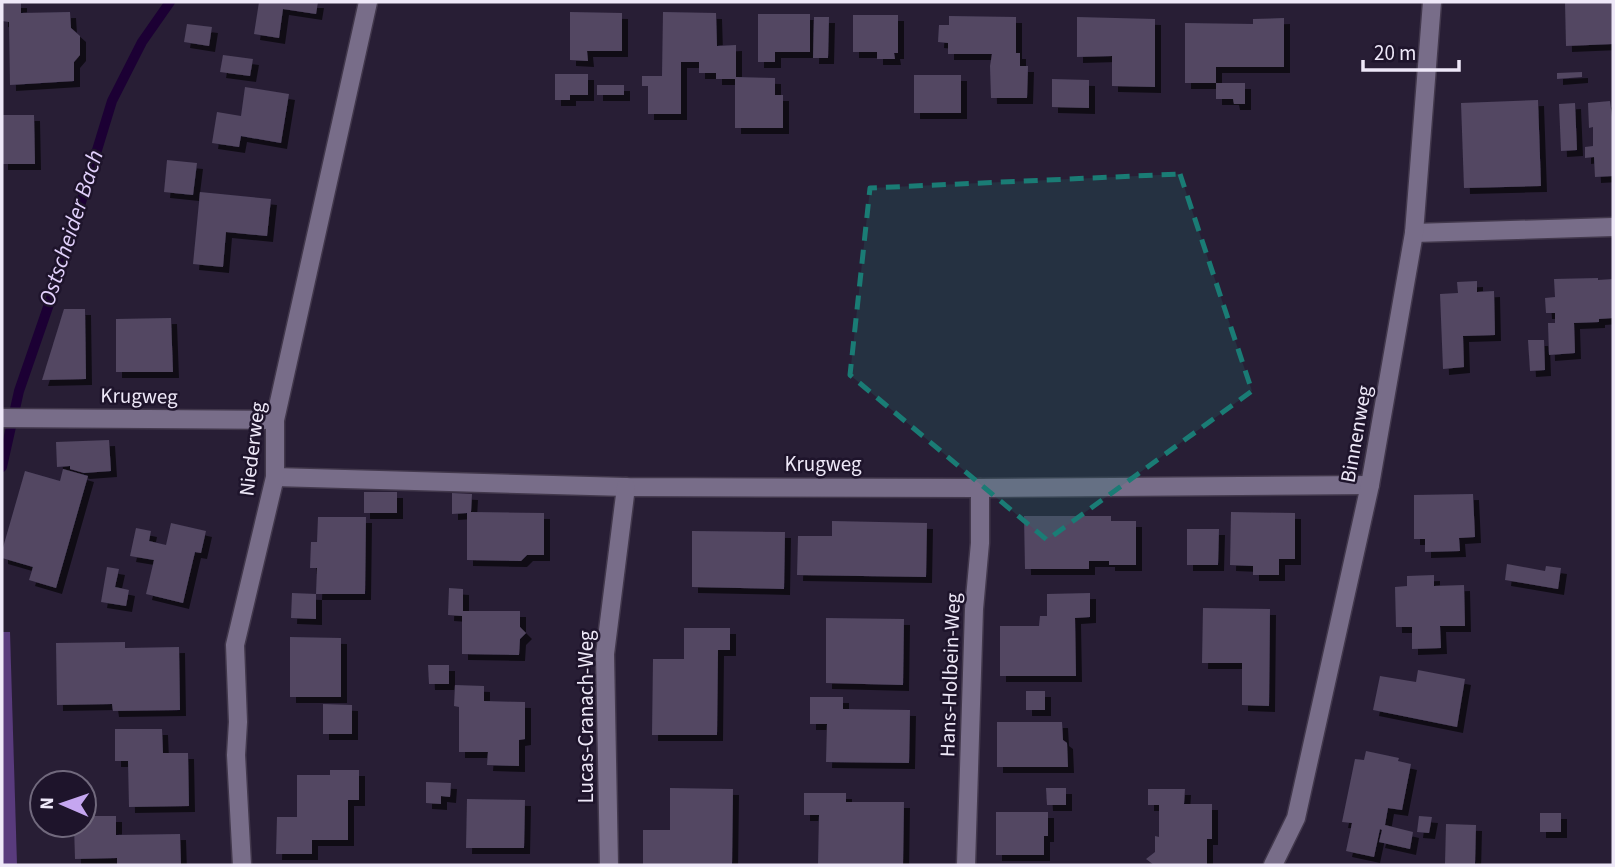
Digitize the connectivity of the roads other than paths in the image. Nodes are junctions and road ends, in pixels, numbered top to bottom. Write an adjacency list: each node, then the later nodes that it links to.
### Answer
1 (368, 2): 6 (street, Niederweg)
2 (1432, 2): 4 (street, Binnenweg)
3 (1613, 227): 4 (street)
4 (1414, 233): 8 (street, Binnenweg)
5 (2, 418): 6 (street, Krugweg)
6 (275, 420): 7 (street, Niederweg)
7 (275, 477): 9 (street, Krugweg); 11 (street, Niederweg)
8 (1370, 485): 10 (street, Krugweg); 14 (street, Binnenweg)
9 (626, 487): 10 (street, Krugweg); 12 (street, Lucas-Cranach-Weg)
10 (980, 488): 13 (street, Hans-Holbein-Weg)
11 (242, 865)
12 (609, 865)
13 (966, 865)
14 (1273, 865)

